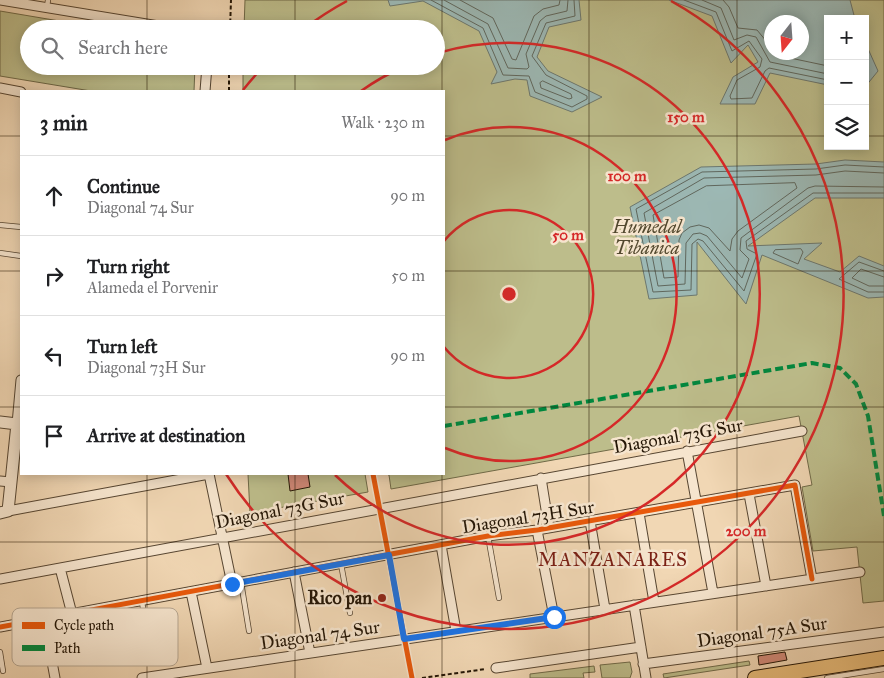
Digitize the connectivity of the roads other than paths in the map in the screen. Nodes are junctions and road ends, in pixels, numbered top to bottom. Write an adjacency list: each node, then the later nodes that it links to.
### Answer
1 (0, 0): 2 (street)
2 (20, 2): 3 (street)
3 (48, 4): 4 (street)
4 (131, 20)
5 (206, 75): 7 (street)
6 (0, 88): 8 (street)
7 (205, 90)
8 (20, 92)
9 (0, 225): 10 (lane)
10 (20, 227)
11 (0, 253): 12 (lane)
12 (20, 256)
13 (20, 391): 15 (street)
14 (0, 422): 15 (street)
15 (17, 424): 21 (street)
16 (802, 431): 17 (street, Diagonal 73G Sur)
17 (687, 451): 20 (street, Diagonal 73G Sur); 23 (street)
18 (204, 475): 24 (street)
19 (209, 475): 30 (street)
20 (541, 478): 27 (street); 30 (street, Diagonal 73G Sur)
21 (6, 481): 24 (street)
22 (749, 494): 23 (street, Diagonal 73H Sur); 37 (street, Diagonal 73H Sur); 39 (street)
23 (698, 502): 25 (street, Diagonal 73H Sur); 41 (street)
24 (4, 512)
25 (639, 513): 26 (street, Diagonal 73H Sur); 44 (street)
26 (590, 521): 27 (street, Diagonal 73H Sur); 49 (street)
27 (549, 528): 28 (street, Diagonal 73H Sur)
28 (537, 530): 29 (street, Diagonal 73H Sur); 51 (street)
29 (488, 536): 31 (street, Diagonal 73H Sur); 42 (lane)
30 (223, 537): 33 (street, Diagonal 73G Sur); 38 (street)
31 (440, 545): 32 (street, Diagonal 73H Sur); 53 (street)
32 (341, 564): 34 (street, Diagonal 73H Sur); 50 (lane)
33 (60, 568): 36 (street, Diagonal 73G Sur); 46 (street)
34 (294, 572): 38 (street, Diagonal 73H Sur); 57 (street)
35 (860, 572): 37 (street, Diagonal 74 Sur)
36 (0, 579)
37 (812, 579): 39 (street, Diagonal 74 Sur)
38 (236, 583): 40 (street, Diagonal 73H Sur); 52 (lane)
39 (766, 586): 41 (street, Diagonal 74 Sur)
40 (190, 592): 43 (street, Diagonal 73H Sur); 60 (street)
41 (713, 594): 44 (street, Diagonal 74 Sur)
42 (499, 598)
43 (142, 601): 47 (street, Diagonal 73H Sur); 48 (lane)
44 (654, 602): 45 (street, Diagonal 74 Sur)
45 (634, 605): 49 (street, Diagonal 74 Sur); 55 (street)
46 (70, 608)
47 (104, 608)
48 (143, 608)
49 (605, 610): 51 (street, Diagonal 74 Sur)
50 (350, 613)
51 (554, 617): 53 (street, Diagonal 74 Sur)
52 (249, 631)
53 (456, 631): 57 (street, Diagonal 74 Sur)
54 (884, 632): 59 (street, Diagonal 75A Sur)
55 (641, 647): 59 (street); 61 (street)
56 (0, 652): 63 (lane)
57 (310, 653): 60 (street, Diagonal 74 Sur)
58 (884, 658): 66 (main road)
59 (643, 664): 65 (street)
60 (207, 668): 64 (street, Diagonal 74 Sur)
61 (496, 668)
62 (884, 669): 67 (lane)
63 (4, 671)
64 (142, 678)
65 (646, 678)
66 (755, 678)
67 (827, 678)

